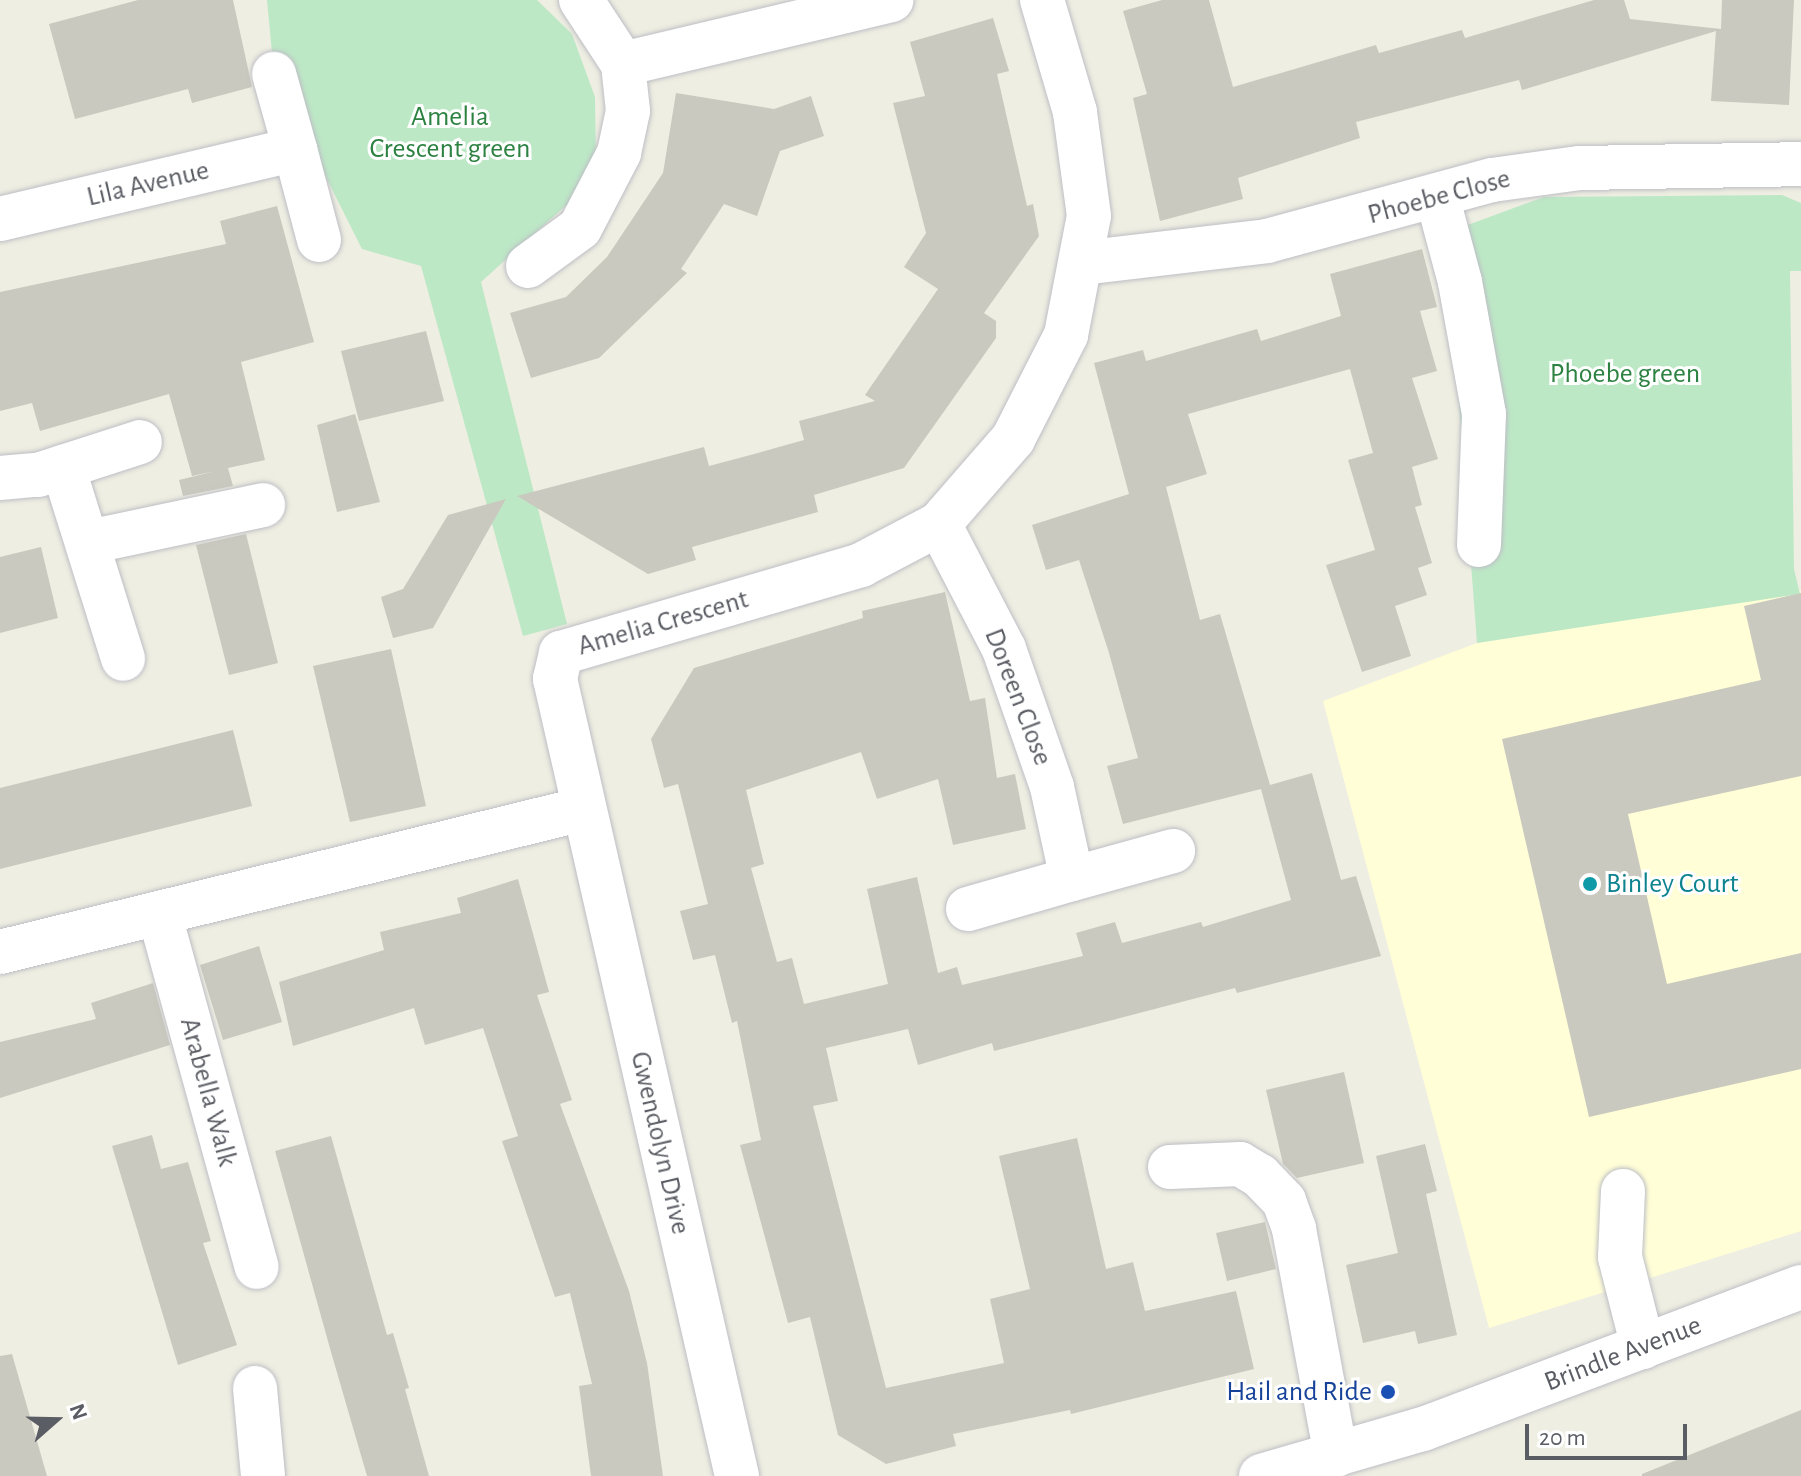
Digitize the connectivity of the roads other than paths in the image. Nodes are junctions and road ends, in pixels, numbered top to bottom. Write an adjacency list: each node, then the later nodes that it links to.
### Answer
1 (581, 0): 4 (street)
2 (891, 0): 4 (street)
3 (1042, 0): 11 (street, Amelia Crescent)
4 (623, 64): 12 (street)
5 (274, 74): 6 (street)
6 (295, 149): 9 (street, Lila Avenue); 10 (street)
7 (1801, 164): 8 (street, Phoebe Close)
8 (1437, 196): 11 (street, Phoebe Close); 19 (street)
9 (0, 219)
10 (319, 240)
11 (1081, 263): 17 (street, Amelia Crescent)
12 (528, 266)
13 (140, 442): 14 (street)
14 (63, 467): 15 (street); 18 (street)
15 (0, 478)
16 (263, 505): 18 (street)
17 (939, 524): 21 (street, Amelia Crescent); 23 (street, Doreen Close)
18 (89, 542): 20 (street)
19 (1479, 545)
20 (123, 659)
21 (583, 809): 25 (street); 35 (street, Gwendolyn Drive)
22 (1173, 851): 23 (street)
23 (1072, 879): 24 (street)
24 (968, 909)
25 (160, 916): 26 (street); 29 (street, Arabella Walk)
26 (0, 952)
27 (1170, 1167): 33 (street)
28 (1623, 1191): 31 (street)
29 (257, 1267)
30 (1801, 1287): 31 (street, Brindle Avenue)
31 (1643, 1347): 33 (street, Brindle Avenue)
32 (255, 1388): 34 (street)
33 (1336, 1455): 36 (street, Brindle Avenue)
34 (263, 1476)
35 (737, 1476)
36 (1261, 1476)

